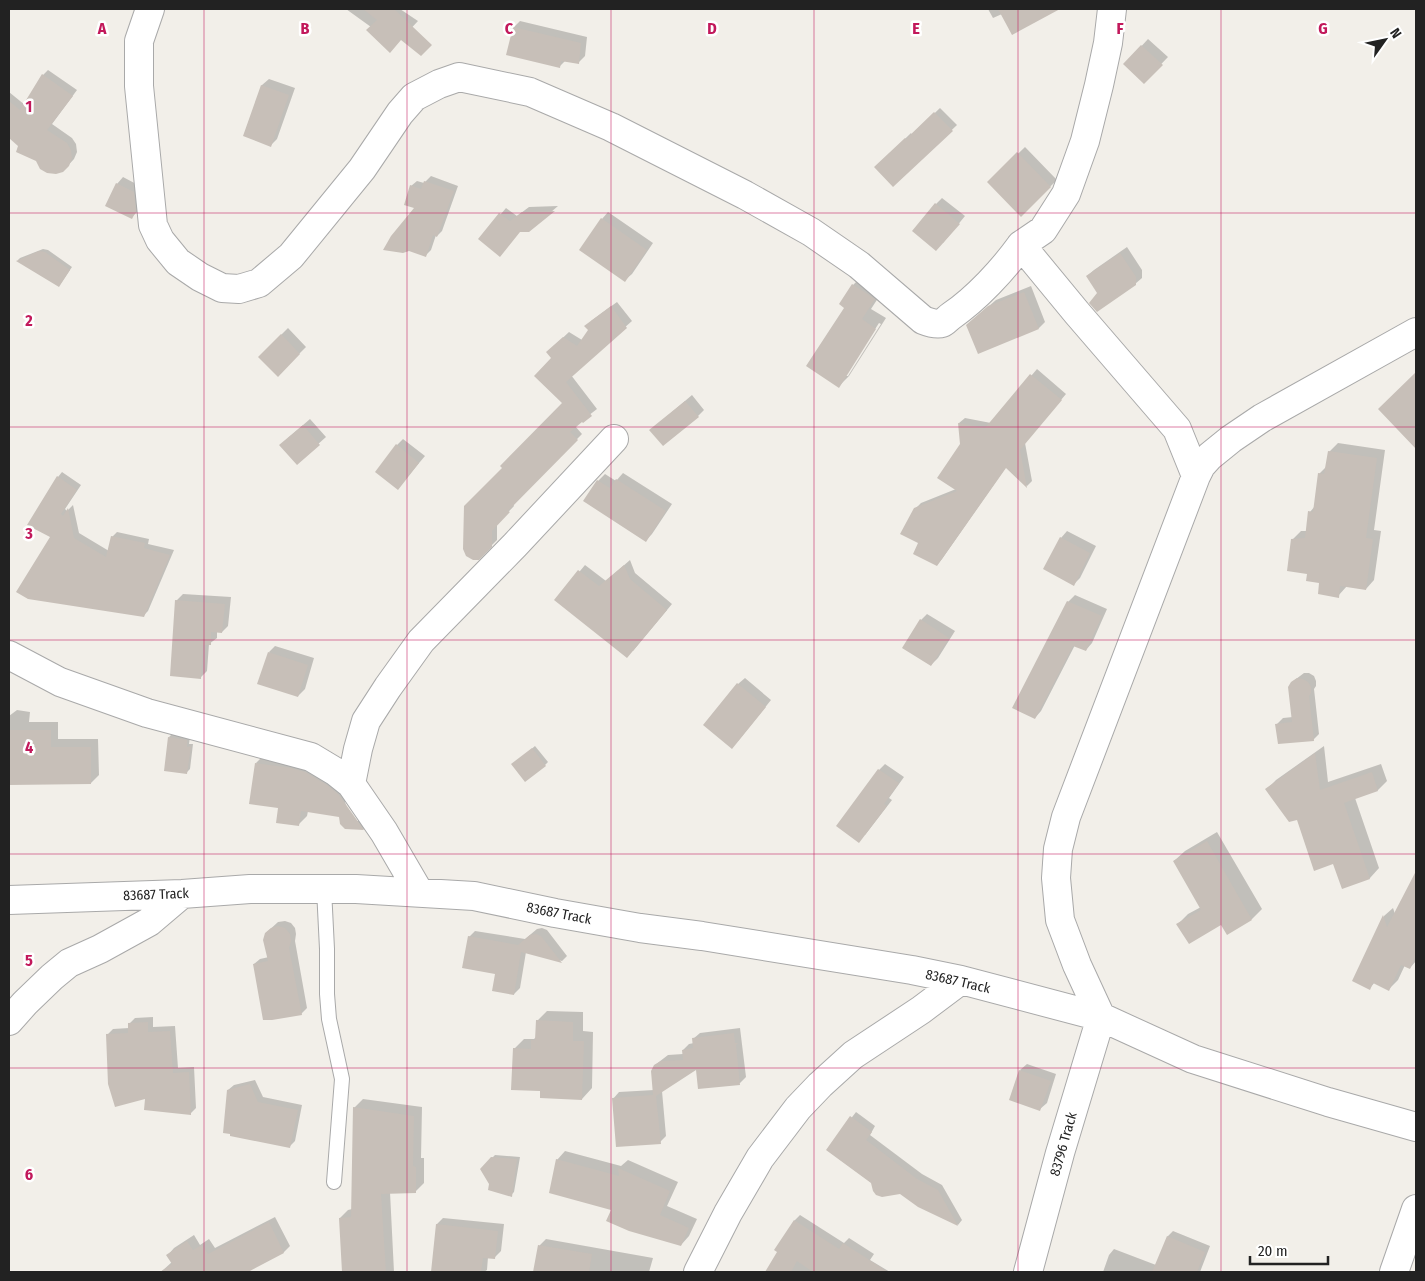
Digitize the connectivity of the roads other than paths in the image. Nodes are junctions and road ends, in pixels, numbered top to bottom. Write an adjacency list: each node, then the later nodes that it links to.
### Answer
1 (150, 9): 3 (street)
2 (1112, 9): 3 (street)
3 (1021, 244): 6 (street)
4 (1416, 332): 6 (street)
5 (614, 439): 8 (street)
6 (1196, 476): 14 (street)
7 (9, 655): 8 (street)
8 (351, 784): 10 (street)
9 (324, 889): 10 (street, 83687 Track); 11 (street, 83687 Track); 17 (lane)
10 (419, 892): 13 (street, 83687 Track)
11 (182, 894): 12 (street, 83687 Track); 15 (street)
12 (9, 900)
13 (961, 980): 14 (street, 83687 Track); 19 (street)
14 (1101, 1017): 16 (street, 83687 Track); 20 (street, 83796 Track)
15 (9, 1021)
16 (1416, 1127)
17 (334, 1182)
18 (1416, 1209): 21 (street)
19 (698, 1272)
20 (1028, 1272)
21 (1394, 1272)

